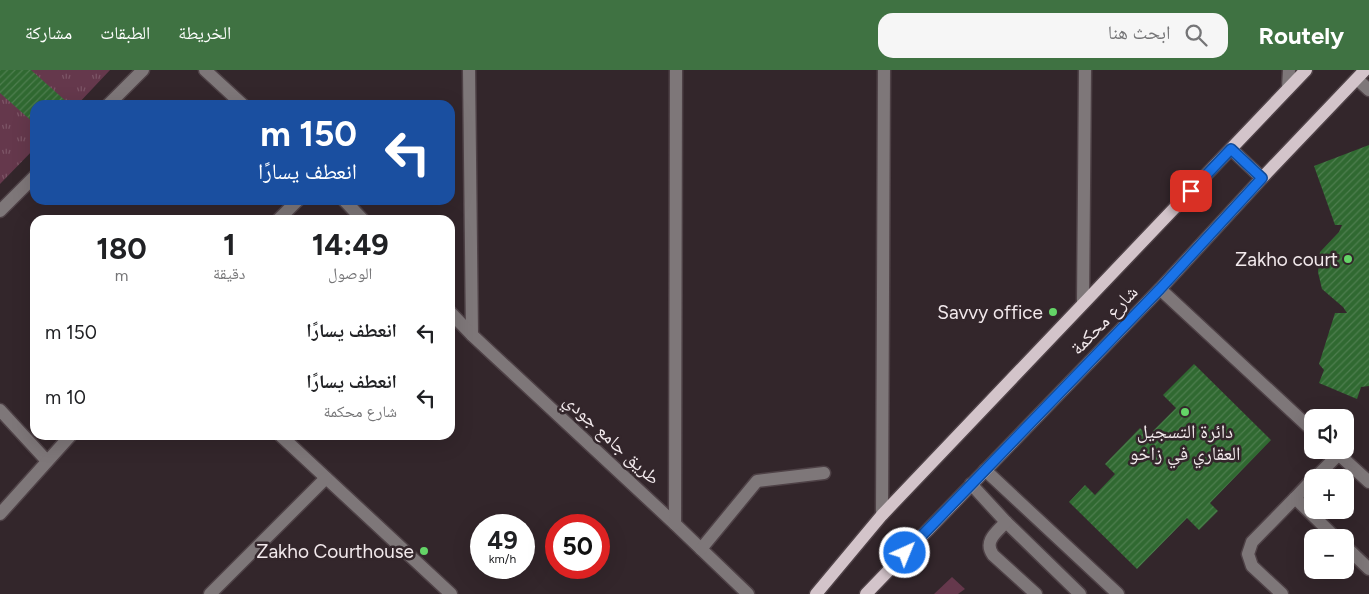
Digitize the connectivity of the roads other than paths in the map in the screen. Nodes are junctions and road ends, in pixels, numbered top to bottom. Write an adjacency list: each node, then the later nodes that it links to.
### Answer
1 (143, 70): 12 (street)
2 (205, 70): 13 (street)
3 (469, 70): 25 (street)
4 (676, 70): 44 (street)
5 (884, 70): 42 (street)
6 (1085, 70): 23 (street)
7 (1288, 70): 10 (street)
8 (1306, 70): 10 (main road, شارع محكمة)
9 (1361, 74): 11 (street); 15 (main road, شارع محكمة)
10 (1288, 88): 14 (main road, شارع محكمة)
11 (1369, 90)
12 (113, 100)
13 (238, 100)
14 (1231, 149): 15 (main road); 23 (main road, شارع محكمة)
15 (1262, 178): 22 (main road, شارع محكمة)
16 (30, 181): 19 (street)
17 (293, 205): 20 (street)
18 (349, 205): 21 (street)
19 (0, 211)
20 (283, 215)
21 (358, 215)
22 (1160, 289): 27 (street); 34 (main road, شارع محكمة)
23 (1083, 304): 42 (main road, شارع محكمة)
24 (455, 317): 25 (street, طريق جامع جودي)
25 (472, 335): 44 (street, طريق جامع جودي)
26 (0, 410): 32 (street)
27 (1304, 423)
28 (66, 440): 32 (street)
29 (285, 440): 36 (street)
30 (1330, 459): 33 (street)
31 (1344, 459): 37 (street)
32 (47, 461): 41 (street)
33 (1322, 469)
34 (985, 470): 38 (main road, شارع محكمة); 56 (street)
35 (824, 473): 46 (street)
36 (326, 478): 49 (street); 50 (street)
37 (1369, 482)
38 (971, 484): 43 (street); 53 (main road, شارع محكمة)
39 (1304, 488): 40 (street)
40 (1295, 498): 45 (street); 57 (street)
41 (0, 514)
42 (882, 515): 52 (main road, شارع محكمة)
43 (1006, 522): 54 (street); 55 (street)
44 (675, 524): 46 (street, طريق جامع جودي)
45 (1327, 529)
46 (702, 549): 51 (street, طريق جامع جودي)
47 (1354, 555): 48 (street)
48 (1369, 569)
49 (210, 594)
50 (450, 594)
51 (748, 594)
52 (816, 594)
53 (866, 594)
54 (1036, 594)
55 (1080, 594)
56 (1118, 594)
57 (1282, 594)

